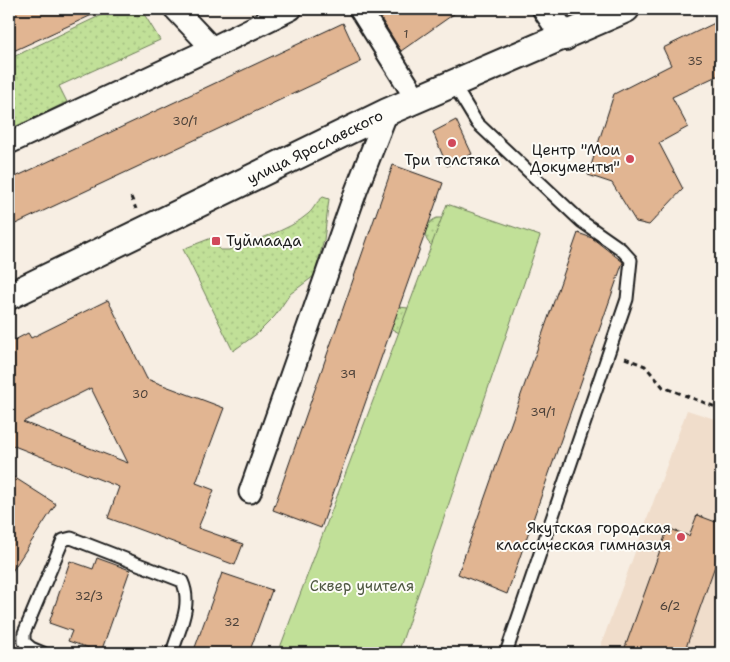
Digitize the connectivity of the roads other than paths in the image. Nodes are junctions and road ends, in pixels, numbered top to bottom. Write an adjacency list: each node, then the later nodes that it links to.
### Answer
1 (175, 9): 7 (street)
2 (291, 9): 7 (street)
3 (360, 9): 9 (street)
4 (546, 9): 6 (street)
5 (626, 9): 6 (street, улица Ярославского)
6 (565, 37): 8 (street, улица Ярославского)
7 (212, 48): 11 (street)
8 (454, 85): 9 (street, улица Ярославского); 16 (lane)
9 (417, 100): 10 (street, улица Ярославского)
10 (387, 112): 12 (street, улица Ярославского); 13 (street)
11 (9, 143)
12 (9, 296)
13 (250, 492)
14 (43, 653): 15 (lane)
15 (172, 653)
16 (506, 653)

